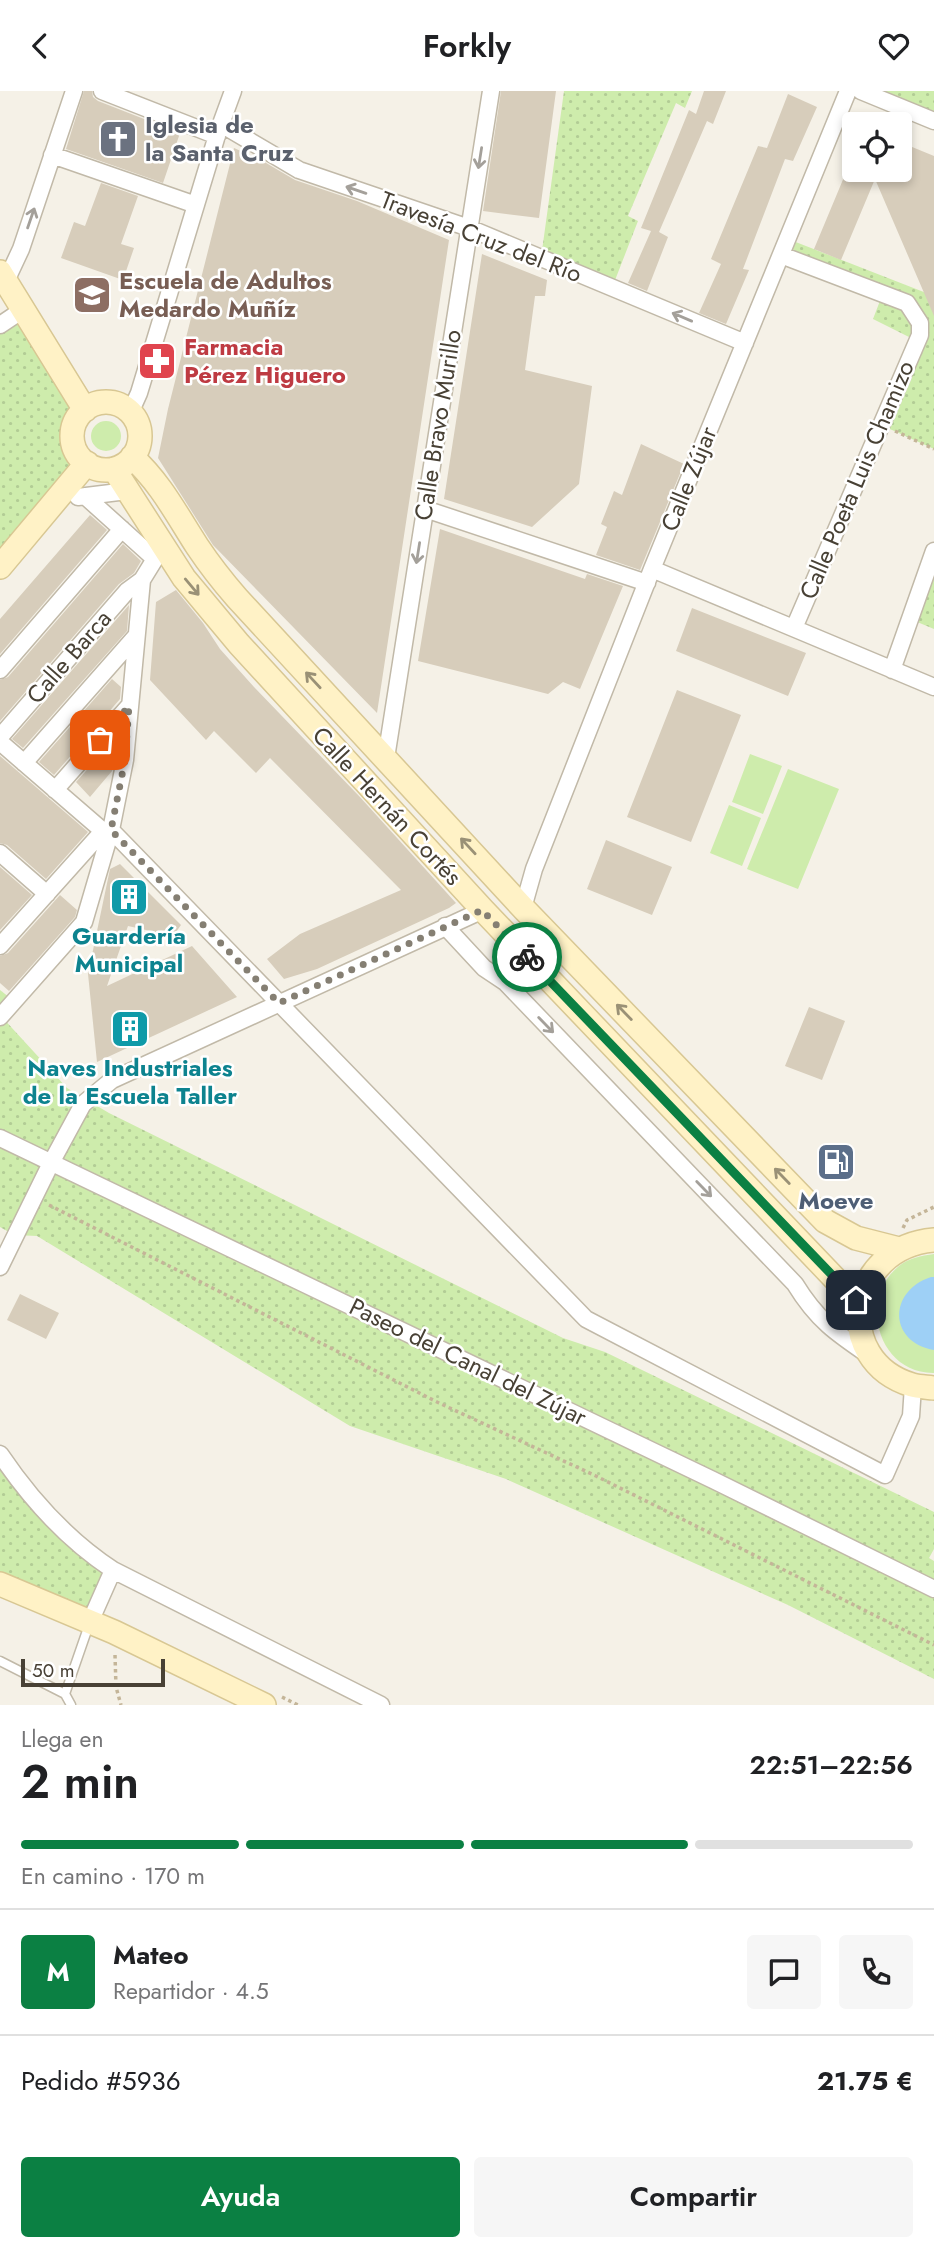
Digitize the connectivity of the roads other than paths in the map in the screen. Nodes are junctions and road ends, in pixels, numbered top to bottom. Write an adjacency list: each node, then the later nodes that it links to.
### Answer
1 (74, 91): 9 (street)
2 (102, 91): 8 (street, Travesía Cruz del Río)
3 (233, 91): 8 (street)
4 (491, 91): 11 (street, Calle Bravo Murillo, one-way to 11)
5 (848, 91): 12 (street, Calle Zújar)
6 (861, 91): 7 (street)
7 (934, 121)
8 (219, 130): 10 (street); 11 (street, Travesía Cruz del Río, one-way to 8)
9 (52, 155): 10 (street); 13 (street, one-way to 9)
10 (196, 205): 18 (street)
11 (469, 228): 16 (street, Travesía Cruz del Río, one-way to 11); 24 (street, Calle Bravo Murillo)
12 (781, 255): 16 (street, Calle Zújar); 31 (street, Calle Poeta Luis Chamizo)
13 (3, 277): 14 (street)
14 (24, 309): 15 (street); 17 (street)
15 (0, 325)
16 (745, 344): 29 (street, Calle Zújar)
17 (85, 409): 18 (street); 19 (street)
18 (130, 413): 20 (street)
19 (87, 463): 20 (street); 23 (street)
20 (123, 463): 21 (street, Calle Hernán Cortés); 39 (street, Calle Hernán Cortés, one-way to 20)
21 (127, 491): 22 (street); 27 (street, Calle Hernán Cortés)
22 (85, 496): 23 (street); 25 (street)
23 (50, 509): 28 (street)
24 (425, 509): 29 (street); 39 (street, Calle Bravo Murillo, one-way to 39)
25 (122, 529): 27 (street); 33 (street, Calle Barca)
26 (934, 551): 34 (street)
27 (159, 552): 30 (street, Calle Barca); 48 (street, Calle Hernán Cortés, one-way to 48)
28 (0, 567)
29 (650, 576): 31 (street); 44 (street, Calle Zújar)
30 (142, 580): 32 (street, Calle Barca); 37 (street, Calle Barca)
31 (794, 628): 34 (street)
32 (136, 636): 36 (street, Calle Barca); 40 (street, Calle Barca)
33 (0, 670)
34 (892, 670): 35 (street)
35 (934, 687)
36 (129, 706): 41 (street); 42 (street, Calle Barca)
37 (0, 737)
38 (0, 742): 40 (street)
39 (386, 758): 45 (street, Calle Hernán Cortés, one-way to 39)
40 (24, 763): 41 (street)
41 (55, 790): 42 (street)
42 (107, 830): 46 (street); 51 (street); 52 (street, Calle Barca)
43 (0, 853): 46 (street)
44 (534, 869): 45 (street); 47 (street, Calle Zújar)
45 (502, 884): 47 (street, Calle Hernán Cortés)
46 (47, 894): 50 (street)
47 (523, 908): 56 (street, Calle Hernán Cortés, one-way to 47)
48 (482, 910): 49 (street); 58 (street, Calle Hernán Cortés)
49 (445, 926): 51 (street); 59 (street, Calle Hernán Cortés, one-way to 59)
50 (0, 946)
51 (279, 1003): 54 (street); 60 (street)
52 (0, 1017)
53 (0, 1138): 54 (street, Paseo del Canal del Zújar)
54 (51, 1163): 57 (street); 64 (street, Paseo del Canal del Zújar)
55 (934, 1239): 56 (street)
56 (894, 1248): 58 (street)
57 (0, 1267)
58 (860, 1305): 59 (street)
59 (873, 1357): 60 (street)
60 (924, 1387)
61 (0, 1454): 62 (street)
62 (113, 1570): 65 (street); 70 (street)
63 (0, 1584): 65 (street)
64 (934, 1589)
65 (90, 1622): 67 (lane); 69 (street)
66 (0, 1661): 67 (lane)
67 (65, 1694): 68 (lane)
68 (71, 1705)
69 (264, 1705)
70 (381, 1705)

